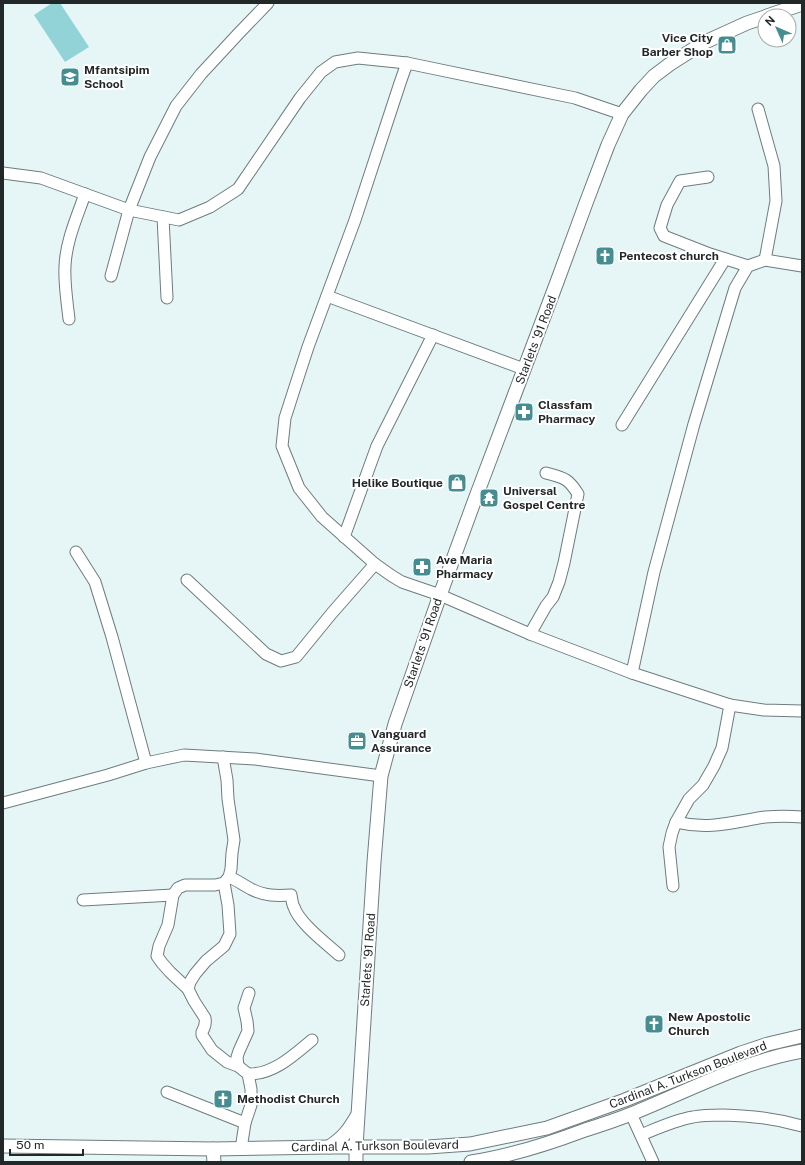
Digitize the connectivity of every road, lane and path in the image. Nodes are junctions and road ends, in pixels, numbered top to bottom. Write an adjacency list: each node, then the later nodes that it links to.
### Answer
1 (268, 3): 11 (street)
2 (802, 4): 3 (street, Starlets '91 Road)
3 (790, 8)
4 (757, 19): 7 (street, Starlets '91 Road)
5 (407, 63): 7 (street); 12 (street); 18 (street)
6 (758, 109): 14 (street)
7 (622, 114): 22 (street, Starlets '91 Road)
8 (3, 172): 10 (street)
9 (708, 177): 13 (street)
10 (85, 194): 11 (street); 20 (street)
11 (128, 210): 12 (street); 17 (street)
12 (163, 217): 19 (street)
13 (725, 259): 15 (street); 23 (street)
14 (765, 260): 15 (street); 16 (street)
15 (748, 266): 31 (street)
16 (802, 266)
17 (111, 276)
18 (327, 296): 21 (street); 25 (street)
19 (167, 298)
20 (69, 319)
21 (433, 335): 22 (street); 25 (street)
22 (524, 369): 29 (street, Starlets '91 Road)
23 (622, 425)
24 (546, 472): 30 (street)
25 (344, 537): 27 (street)
26 (76, 552): 35 (street)
27 (375, 564): 28 (street); 29 (street)
28 (187, 580)
29 (440, 595): 30 (street); 36 (street, Starlets '91 Road)
30 (530, 634): 31 (street)
31 (632, 673): 32 (street)
32 (730, 705): 33 (street); 39 (street)
33 (802, 711)
34 (223, 757): 35 (street); 36 (street); 40 (street)
35 (146, 763): 37 (street)
36 (381, 776): 53 (street, Starlets '91 Road)
37 (3, 803)
38 (802, 817): 39 (street)
39 (676, 822): 41 (street)
40 (226, 880): 42 (street); 44 (street); 45 (street)
41 (674, 886)
42 (173, 896): 43 (street); 45 (street)
43 (83, 900)
44 (339, 955)
45 (188, 989): 50 (street)
46 (249, 993): 50 (street)
47 (802, 1036): 60 (street, Cardinal A. Turkson Boulevard)
48 (312, 1040): 51 (street)
49 (802, 1051): 54 (street, Cardinal A. Turkson Boulevard)
50 (238, 1066): 51 (street)
51 (248, 1074): 55 (street)
52 (167, 1092): 55 (street)
53 (358, 1114): 59 (street); 60 (street, Starlets '91 Road)
54 (631, 1114): 57 (street); 64 (street, Cardinal A. Turkson Boulevard)
55 (245, 1123): 61 (street)
56 (802, 1126): 57 (street)
57 (641, 1135): 65 (street)
58 (3, 1146): 62 (street, Cardinal A. Turkson Boulevard)
59 (329, 1147): 60 (street, Cardinal A. Turkson Boulevard); 61 (street, Cardinal A. Turkson Boulevard)
60 (356, 1147): 63 (street, Starlets '91 Road)
61 (242, 1149): 62 (street, Cardinal A. Turkson Boulevard)
62 (214, 1156)
63 (356, 1162)
64 (472, 1162)
65 (653, 1162)

